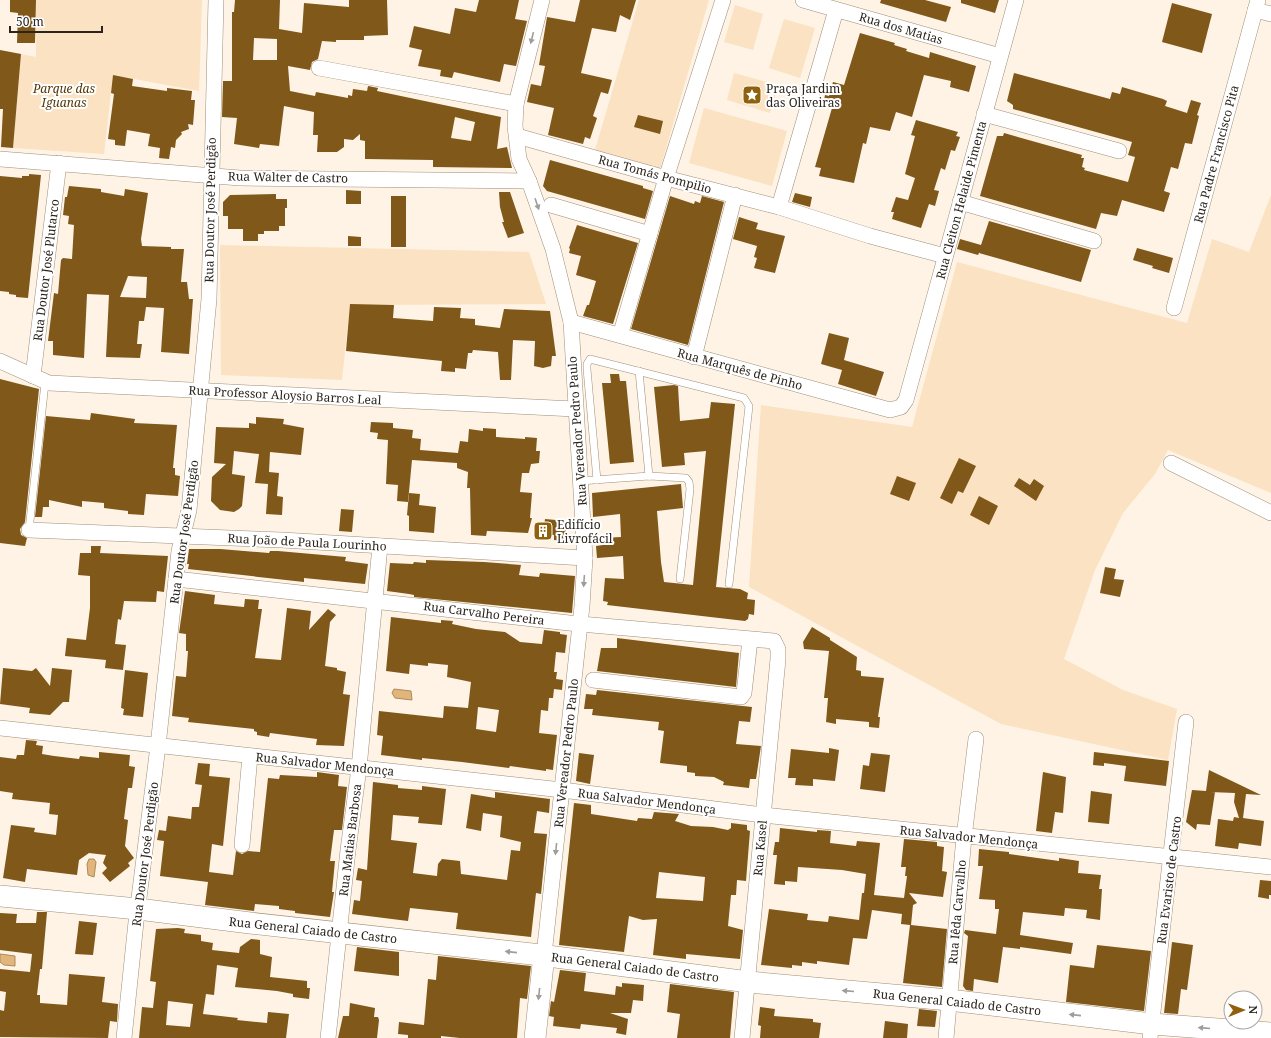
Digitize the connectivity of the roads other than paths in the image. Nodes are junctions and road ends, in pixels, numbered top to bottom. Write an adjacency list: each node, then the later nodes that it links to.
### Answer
1 (216, 0): 17 (street, Rua Doutor José Perdigão)
2 (542, 0): 11 (street, Rua Vereador Pedro Paulo, one-way to 11)
3 (723, 0): 18 (street)
4 (803, 0): 7 (street, Rua dos Matias)
5 (1016, 0): 9 (street, Rua Cleiton Helaide Pimenta)
6 (1256, 5): 8 (street); 27 (street, Rua Padre Francisco Pita)
7 (836, 10): 9 (street, Rua dos Matias); 23 (street)
8 (1271, 14)
9 (1000, 56): 12 (street, Rua Cleiton Helaide Pimenta)
10 (320, 68): 11 (street)
11 (516, 104): 13 (street, Rua Vereador Pedro Paulo)
12 (984, 114): 14 (street); 21 (street, Rua Cleiton Helaide Pimenta)
13 (517, 136): 18 (street, Rua Tomás Pompilio); 19 (street, Rua Vereador Pedro Paulo)
14 (1119, 151)
15 (0, 159): 16 (street, Rua Walter de Castro)
16 (59, 163): 17 (street, Rua Walter de Castro); 33 (street, Rua Doutor José Plutarco)
17 (211, 174): 19 (street, Rua Walter de Castro); 34 (street, Rua Doutor José Perdigão)
18 (666, 178): 20 (street, Rua Tomás Pompilio); 24 (street)
19 (529, 181): 28 (street, Rua Vereador Pedro Paulo, one-way to 28)
20 (735, 195): 23 (street, Rua Tomás Pompilio); 30 (street)
21 (960, 202): 25 (street); 26 (street, Rua Cleiton Helaide Pimenta)
22 (551, 205): 24 (street)
23 (779, 207): 26 (street, Rua Tomás Pompilio)
24 (650, 234): 29 (street)
25 (1094, 240)
26 (945, 256): 35 (street, Rua Cleiton Helaide Pimenta)
27 (1174, 308)
28 (570, 322): 30 (street, Rua Marquês de Pinho); 36 (street, Rua Vereador Pedro Paulo)
29 (622, 329)
30 (694, 357): 35 (street, Rua Marquês de Pinho)
31 (0, 361): 33 (street, Rua Professor Aloysio Barros Leal)
32 (639, 371): 38 (lane); 39 (lane); 48 (lane)
33 (39, 379): 34 (street, Rua Professor Aloysio Barros Leal); 42 (lane)
34 (200, 391): 36 (street, Rua Professor Aloysio Barros Leal); 43 (street, Rua Doutor José Perdigão)
35 (906, 400)
36 (575, 409): 40 (street, Rua Vereador Pedro Paulo)
37 (1171, 463): 41 (street)
38 (649, 476): 39 (lane); 47 (lane)
39 (597, 480): 40 (lane)
40 (580, 481): 45 (street, Rua Vereador Pedro Paulo)
41 (1271, 513)
42 (29, 530): 43 (street, Rua João de Paula Lourinho)
43 (183, 537): 44 (street, Rua João de Paula Lourinho); 46 (street, Rua Doutor José Perdigão)
44 (380, 546): 45 (street, Rua João de Paula Lourinho); 49 (street, Rua Matias Barbosa)
45 (585, 558): 50 (street, Rua Vereador Pedro Paulo, one-way to 50)
46 (176, 579): 49 (street, Rua Carvalho Pereira); 57 (street, Rua Doutor José Perdigão)
47 (680, 579)
48 (729, 584)
49 (376, 600): 50 (street, Rua Carvalho Pereira); 59 (street, Rua Matias Barbosa)
50 (580, 624): 51 (street, Rua Carvalho Pereira); 60 (street, Rua Vereador Pedro Paulo)
51 (750, 640): 52 (street, Rua Carvalho Pereira); 53 (street)
52 (778, 659): 61 (street, Rua Kasel)
53 (593, 680)
54 (1186, 722): 64 (street, Rua Evaristo de Castro)
55 (0, 728): 57 (street, Rua Salvador Mendonça)
56 (976, 739): 62 (street, Rua Iêda Carvalho)
57 (158, 746): 58 (street, Rua Salvador Mendonça); 67 (street, Rua Doutor José Perdigão)
58 (250, 756): 59 (street, Rua Salvador Mendonça); 63 (street)
59 (359, 768): 60 (street, Rua Salvador Mendonça); 68 (street, Rua Matias Barbosa)
60 (562, 790): 61 (street, Rua Salvador Mendonça); 69 (street, Rua Vereador Pedro Paulo, one-way to 69)
61 (763, 815): 62 (street, Rua Salvador Mendonça); 70 (street, Rua Kasel)
62 (964, 836): 64 (street, Rua Salvador Mendonça); 71 (street, Rua Iêda Carvalho)
63 (242, 845)
64 (1172, 856): 65 (street, Rua Salvador Mendonça); 72 (street, Rua Evaristo de Castro)
65 (1271, 867)
66 (0, 896): 67 (street, Rua General Caiado de Castro)
67 (138, 909): 68 (street, Rua General Caiado de Castro); 74 (street, Rua Doutor José Perdigão)
68 (339, 933): 69 (street, Rua General Caiado de Castro, one-way to 68); 75 (street, Rua Matias Barbosa)
69 (544, 956): 70 (street, Rua General Caiado de Castro); 76 (street, Rua Vereador Pedro Paulo, one-way to 76)
70 (749, 982): 71 (street, Rua General Caiado de Castro, one-way to 70); 77 (street, Rua Kasel)
71 (949, 1000): 72 (street, Rua General Caiado de Castro, one-way to 71); 78 (street, Rua Iêda Carvalho)
72 (1151, 1031): 73 (street, Rua General Caiado de Castro, one-way to 72)
73 (1271, 1034)
74 (124, 1038)
75 (328, 1038)
76 (535, 1038)
77 (742, 1038)
78 (946, 1038)

